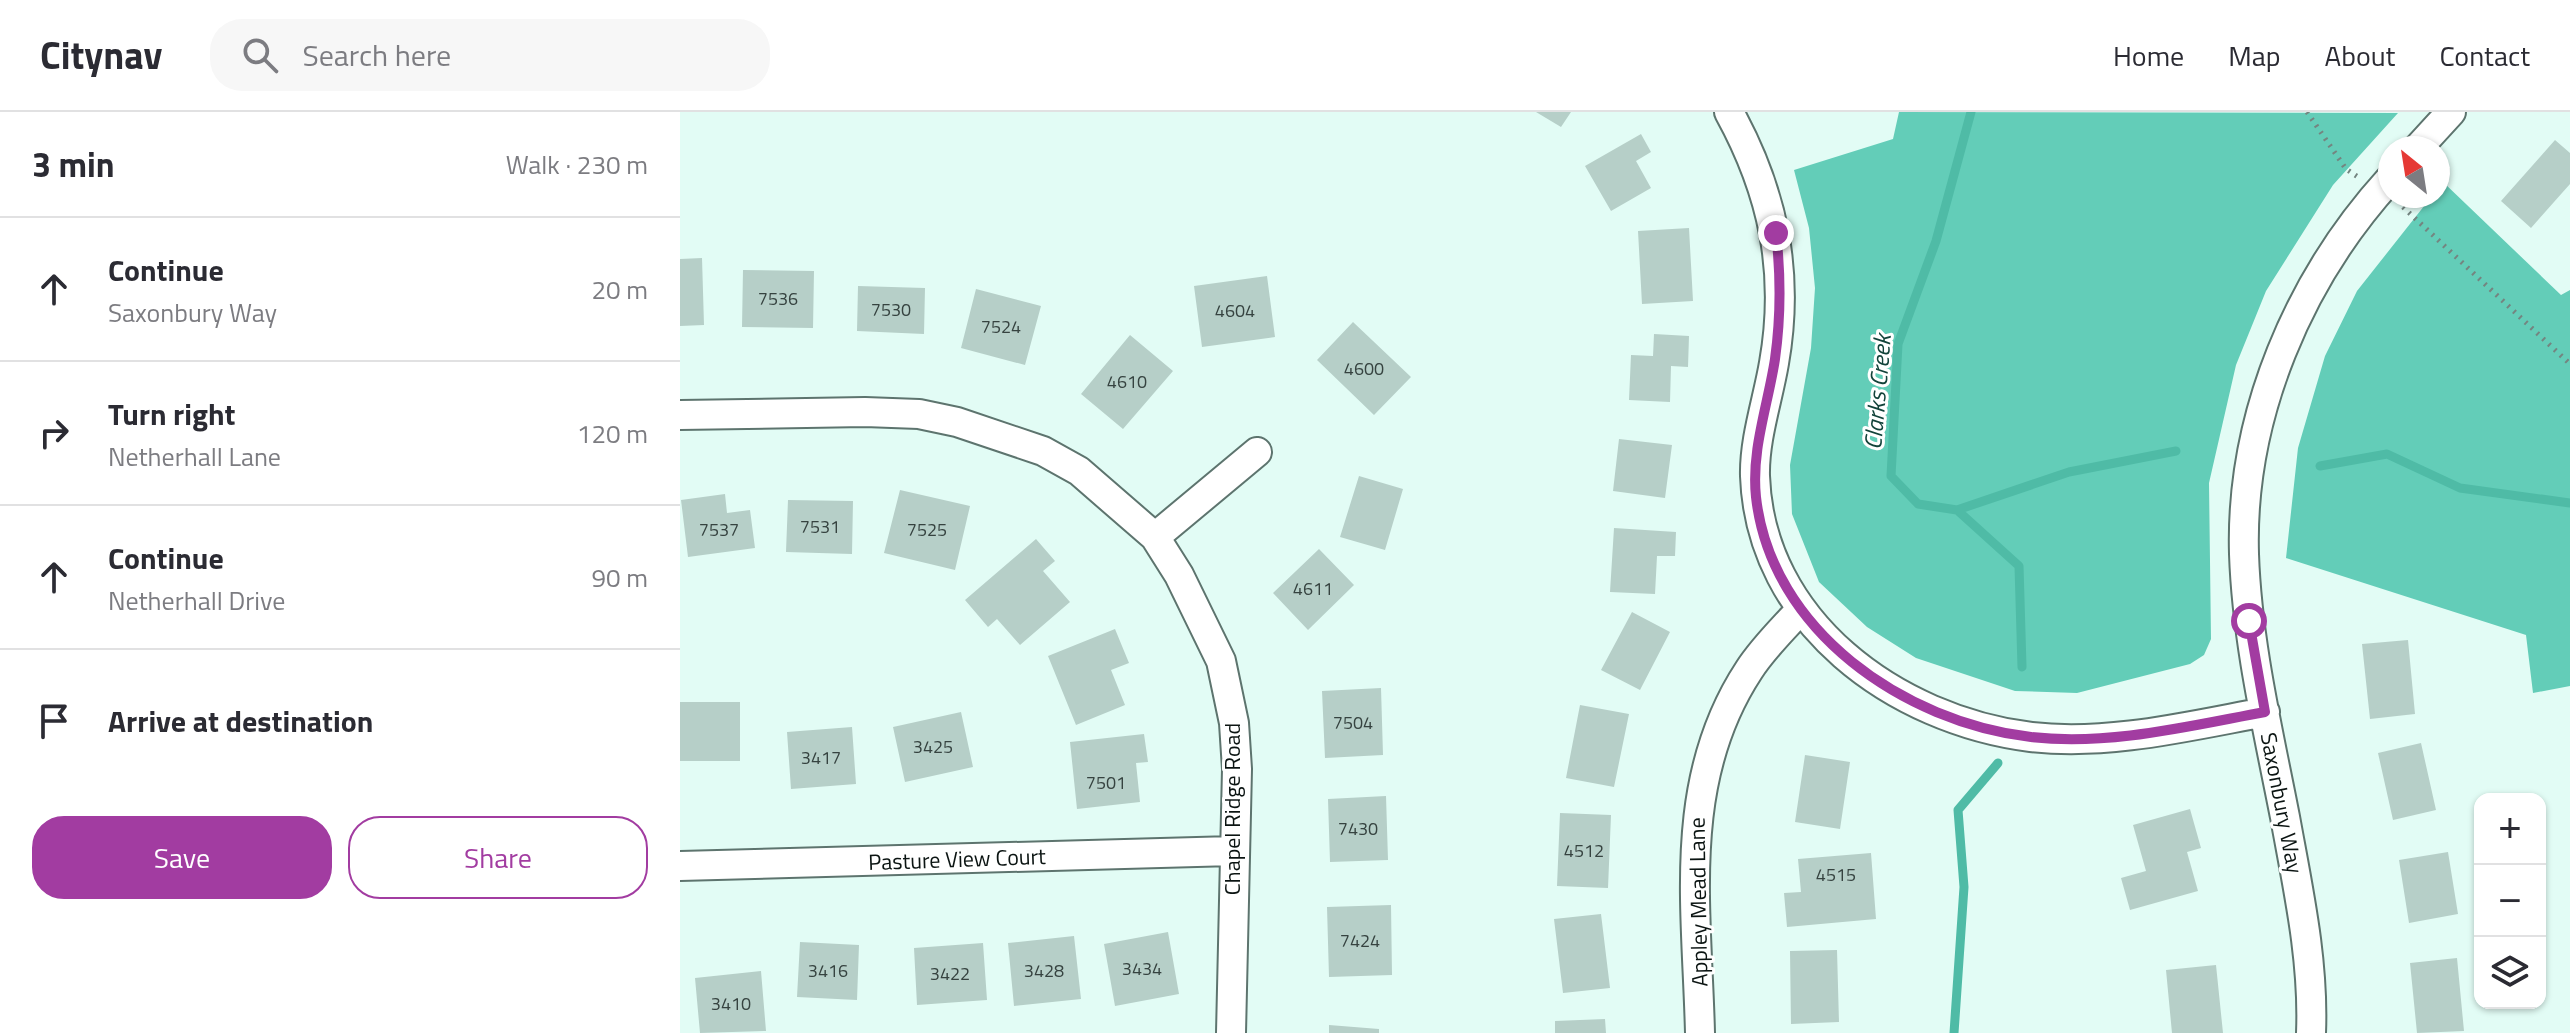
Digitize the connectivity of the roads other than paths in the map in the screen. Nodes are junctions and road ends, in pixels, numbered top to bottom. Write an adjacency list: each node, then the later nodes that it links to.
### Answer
1 (1729, 112): 8 (street)
2 (2451, 112): 3 (street)
3 (2429, 136)
4 (2378, 192): 9 (street, Saxonbury Way)
5 (680, 415): 7 (street, Chapel Ridge Road)
6 (1257, 452): 7 (street)
7 (1155, 537): 10 (street, Chapel Ridge Road)
8 (1801, 609): 9 (street); 13 (street, Appley Mead Lane)
9 (2265, 712): 14 (street, Saxonbury Way)
10 (1233, 851): 11 (street, Pasture View Court); 12 (street, Chapel Ridge Road)
11 (680, 866)
12 (1231, 1033)
13 (1700, 1033)
14 (2311, 1033)

